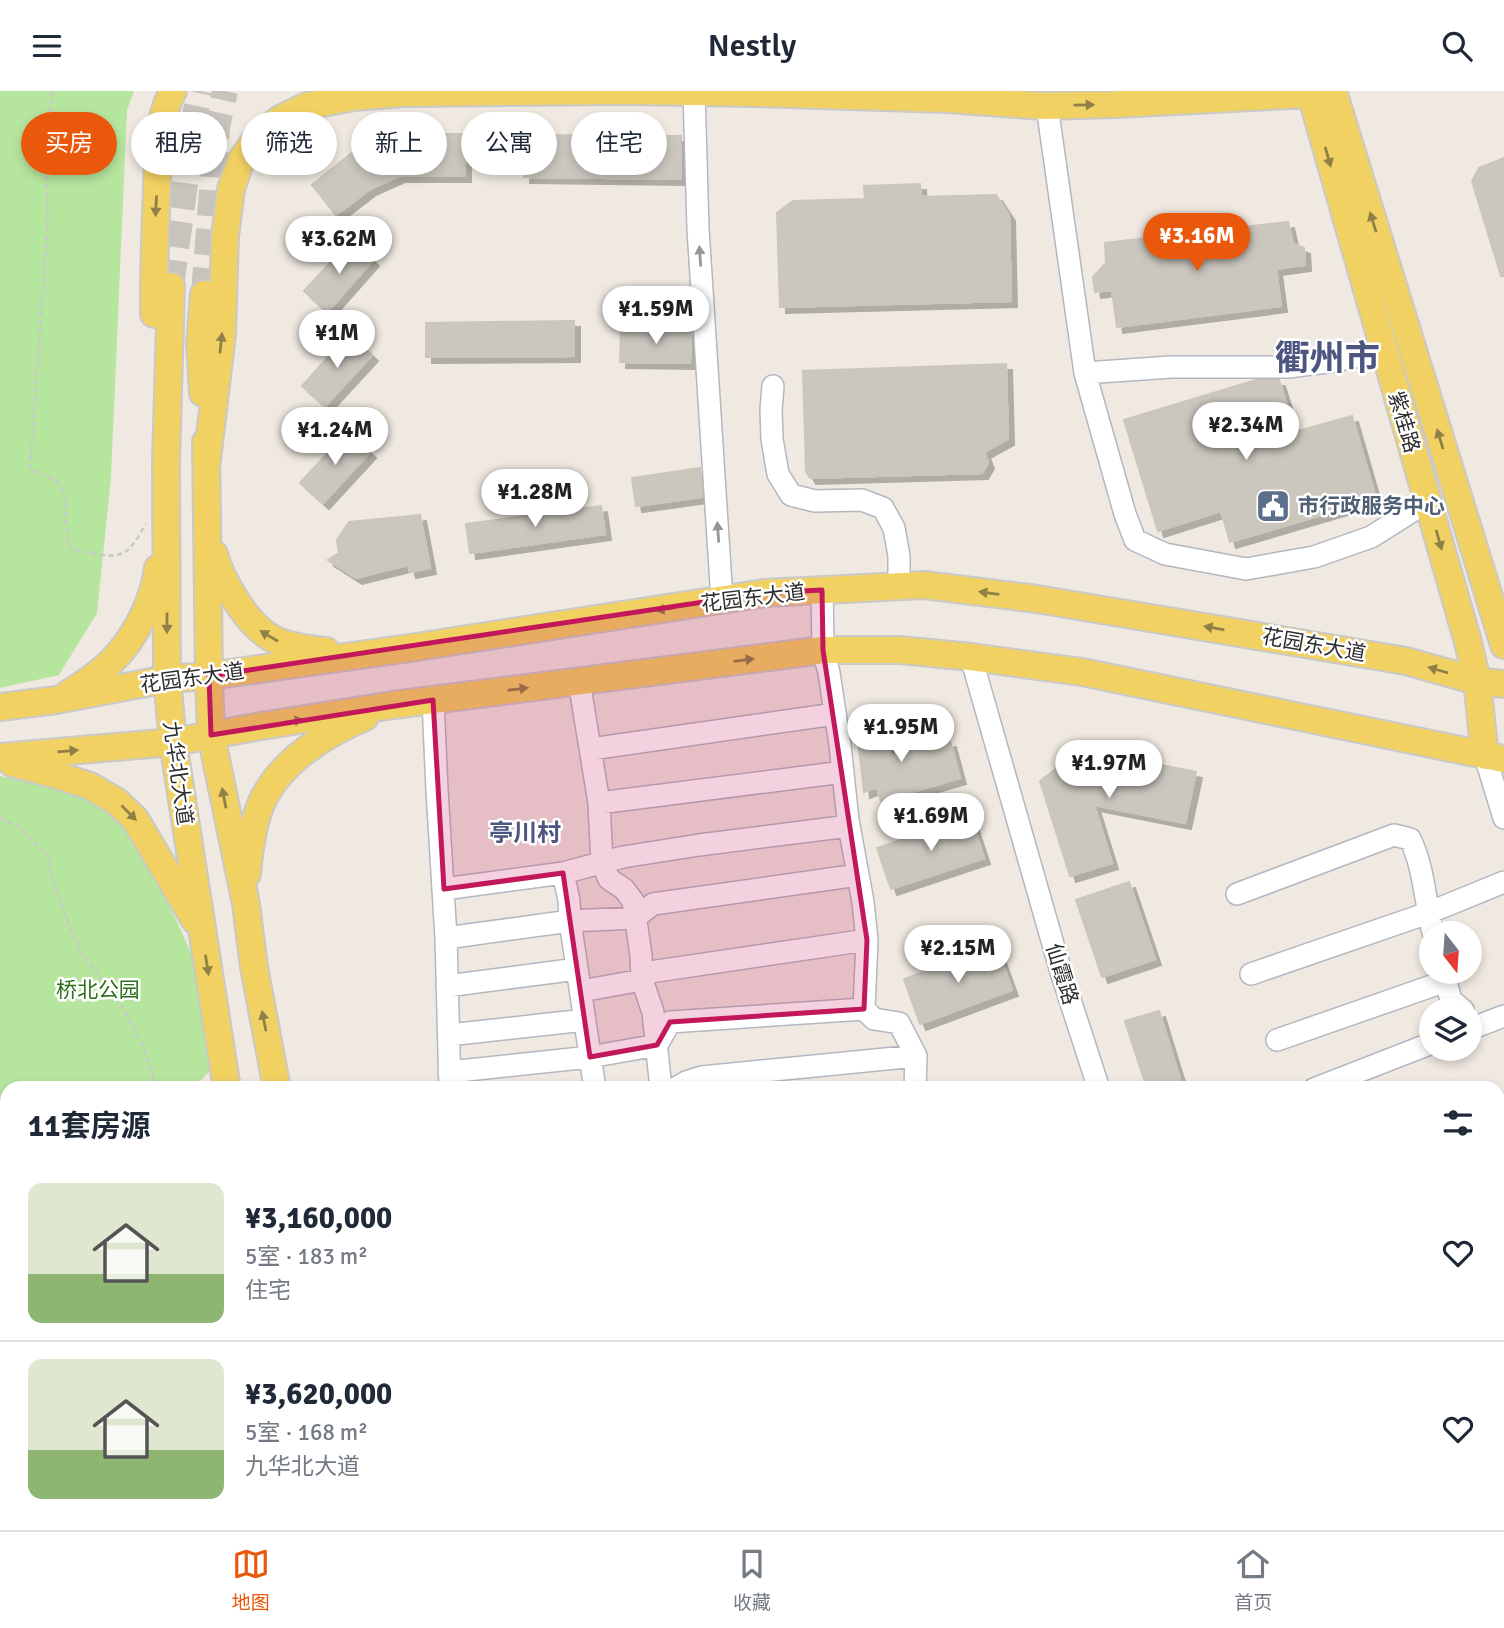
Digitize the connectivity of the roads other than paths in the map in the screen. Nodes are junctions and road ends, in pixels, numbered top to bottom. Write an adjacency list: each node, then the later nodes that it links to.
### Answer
1 (173, 91): 11 (main road, one-way to 11)
2 (694, 92): 4 (main road); 10 (main road, one-way to 2); 17 (street, one-way to 2)
3 (1319, 92): 4 (main road, one-way to 3); 7 (main road, 紫桂路, one-way to 7); 18 (main road, 紫桂路, one-way to 3)
4 (1047, 106): 8 (street)
5 (171, 286): 11 (main road, 九华北大道)
6 (204, 294): 10 (main road, 九华北大道)
7 (1384, 351): 8 (street); 13 (main road, 紫桂路)
8 (1085, 373): 13 (street)
9 (773, 386): 15 (street)
10 (207, 460): 14 (main road, 九华北大道)
11 (166, 463): 12 (main road, 九华北大道)
12 (167, 493): 23 (main road, 九华北大道, one-way to 23); 28 (main road)
13 (1428, 501): 25 (main road, 紫桂路, one-way to 25)
14 (208, 529): 20 (main road, one-way to 14); 22 (main road, 九华北大道)
15 (899, 586): 16 (main road, 花园东大道); 25 (main road, 花园东大道, one-way to 15)
16 (822, 590): 17 (main road, 花园东大道); 19 (street)
17 (722, 600): 20 (main road, 花园东大道, one-way to 20)
18 (1504, 645)
19 (823, 650): 21 (main road); 24 (main road, one-way to 19); 31 (street)
20 (359, 654): 22 (main road, 花园东大道)
21 (971, 657): 36 (main road); 77 (street, 仙霞路)
22 (209, 676): 23 (main road, 花园东大道); 32 (main road, 九华北大道)
23 (167, 680): 28 (main road, 花园东大道); 33 (main road, 九华北大道)
24 (579, 681): 27 (main road, one-way to 24); 34 (street)
25 (1477, 681): 26 (main road, 花园东大道); 36 (main road, 紫桂路)
26 (1504, 684)
27 (433, 700): 29 (main road); 45 (street)
28 (56, 701): 30 (main road, 花园东大道)
29 (393, 705): 32 (main road, one-way to 29); 47 (main road)
30 (0, 706)
31 (835, 714): 34 (street); 37 (street)
32 (211, 735): 33 (main road); 47 (main road, 九华北大道, one-way to 32)
33 (173, 742): 35 (main road, one-way to 33); 53 (main road, 九华北大道)
34 (592, 749): 38 (street)
35 (0, 758): 53 (main road, one-way to 53)
36 (1495, 758): 39 (street)
37 (843, 772): 38 (street); 40 (street)
38 (599, 803): 41 (street)
39 (1504, 818)
40 (849, 826): 41 (street); 43 (street)
41 (602, 863): 42 (street); 48 (street)
42 (563, 873): 45 (street); 49 (street)
43 (858, 875): 48 (street); 55 (street)
44 (1504, 882): 51 (street)
45 (444, 890): 54 (street)
46 (1237, 894): 50 (street)
47 (246, 904): 72 (main road, 九华北大道, one-way to 47)
48 (635, 918): 49 (street); 58 (street)
49 (570, 921): 54 (street); 56 (street)
50 (1430, 921)
51 (1434, 921)
52 (1419, 926): 57 (street)
53 (202, 934): 71 (main road, 九华北大道, one-way to 71)
54 (446, 938): 60 (street)
55 (867, 940): 58 (street); 62 (street)
56 (577, 969): 60 (street); 61 (street)
57 (1251, 974)
58 (642, 979): 61 (street); 66 (street)
59 (1424, 984): 65 (street)
60 (447, 986): 64 (street)
61 (581, 991): 63 (street)
62 (864, 1009): 66 (street); 68 (street)
63 (585, 1020): 64 (street); 69 (street)
64 (449, 1035): 70 (street)
65 (1277, 1040)
66 (657, 1045): 69 (street); 74 (street)
67 (1419, 1049): 78 (street)
68 (916, 1056): 75 (street); 76 (street)
69 (590, 1057): 70 (street); 73 (street)
70 (449, 1080)
71 (227, 1081)
72 (275, 1081)
73 (594, 1081)
74 (660, 1081)
75 (686, 1081)
76 (915, 1081)
77 (1096, 1081)
78 (1335, 1081)

